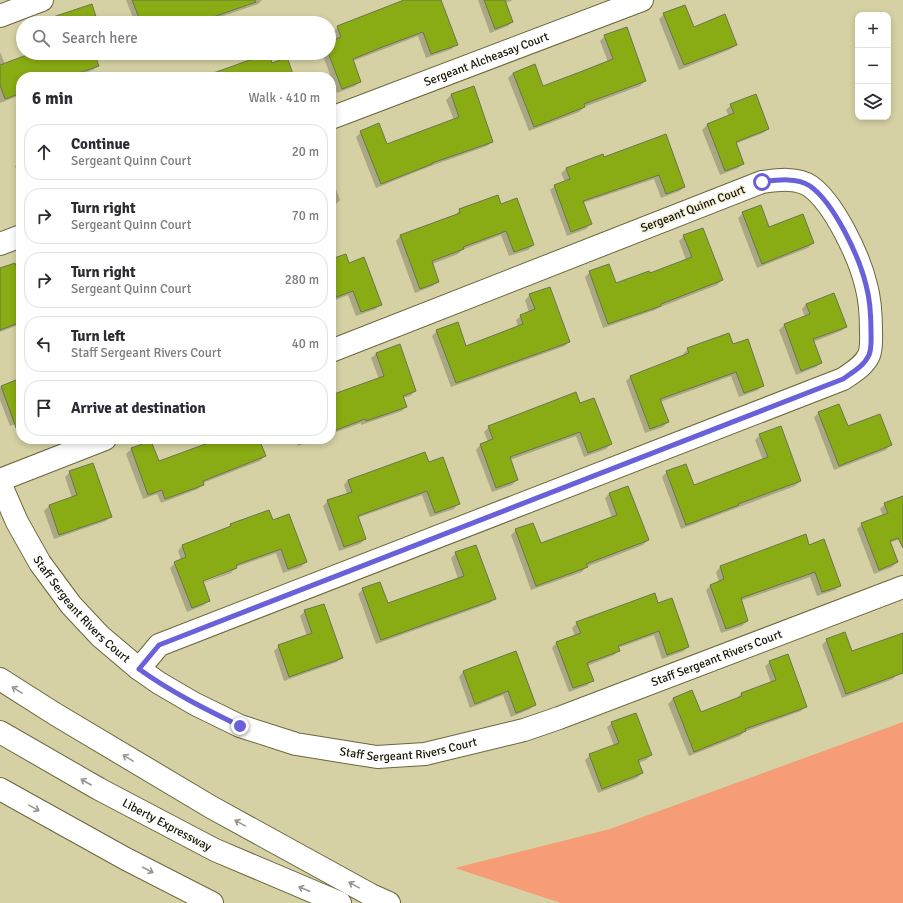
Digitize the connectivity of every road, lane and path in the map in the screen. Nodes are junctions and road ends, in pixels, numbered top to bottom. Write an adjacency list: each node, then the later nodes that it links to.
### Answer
1 (42, 0): 3 (main road)
2 (642, 0): 4 (main road, Sergeant Alcheasay Court)
3 (0, 16)
4 (336, 116)
5 (16, 238): 6 (main road)
6 (0, 244)
7 (336, 348): 11 (main road, Sergeant Quinn Court)
8 (92, 444): 9 (main road)
9 (0, 481): 11 (main road, Staff Sergeant Rivers Court)
10 (903, 587): 11 (main road, Staff Sergeant Rivers Court)
11 (139, 669)
12 (0, 679): 17 (main road, one-way to 12)
13 (0, 732): 16 (main road, Liberty Expressway, one-way to 13)
14 (0, 788): 15 (main road, one-way to 15)
15 (212, 903)
16 (340, 903)
17 (389, 903)

